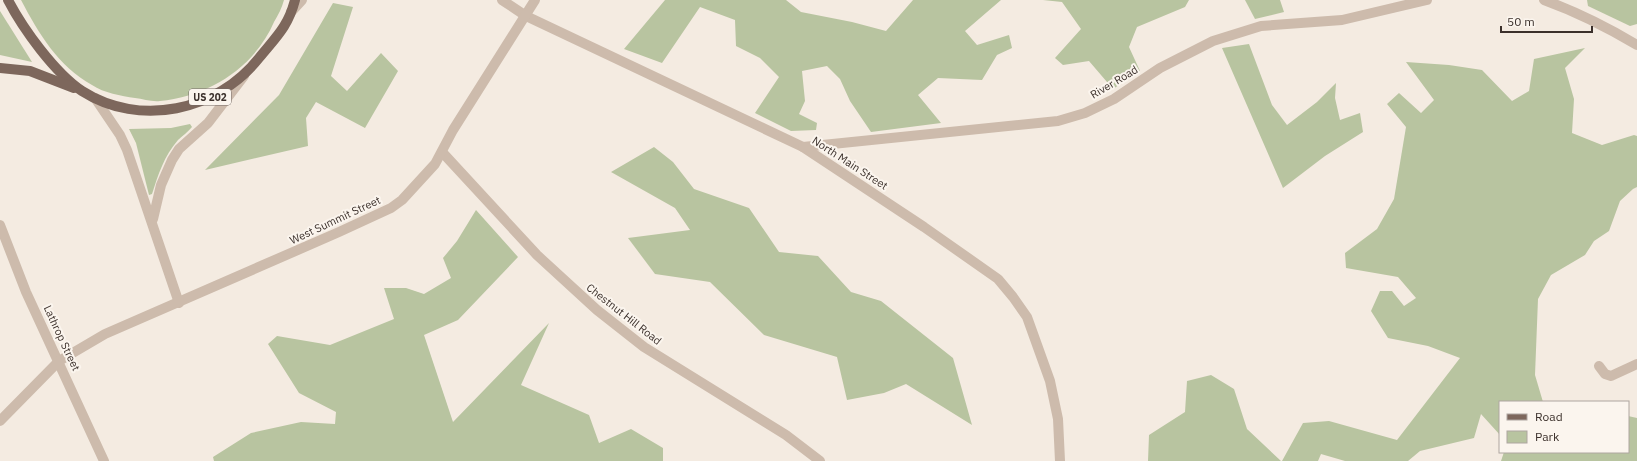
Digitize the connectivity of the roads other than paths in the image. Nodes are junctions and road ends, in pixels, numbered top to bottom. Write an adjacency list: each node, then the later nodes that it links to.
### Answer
1 (8, 0): 13 (main road)
2 (295, 0): 8 (main road, US 202)
3 (302, 0): 8 (street)
4 (502, 0): 9 (street, North Main Street)
5 (535, 0): 9 (street, West Summit Street)
6 (1427, 0): 15 (street, River Road)
7 (1544, 0): 10 (street)
8 (291, 12): 12 (main road, US 202)
9 (526, 16): 15 (street, North Main Street); 16 (street, West Summit Street)
10 (1637, 46)
11 (0, 68): 13 (main road, US 202)
12 (244, 75): 14 (main road, US 202); 17 (street)
13 (83, 91): 14 (main road, US 202)
14 (95, 98): 17 (street)
15 (803, 147): 26 (street, North Main Street)
16 (442, 152): 19 (street, West Summit Street); 25 (street, Chestnut Hill Road)
17 (152, 221): 19 (street)
18 (0, 225): 20 (street, Lathrop Street)
19 (179, 303): 20 (street, West Summit Street)
20 (59, 361): 23 (street, West Summit Street); 24 (street, Lathrop Street)
21 (1599, 366): 22 (street)
22 (1635, 368)
23 (0, 421)
24 (104, 461)
25 (820, 461)
26 (1060, 461)

